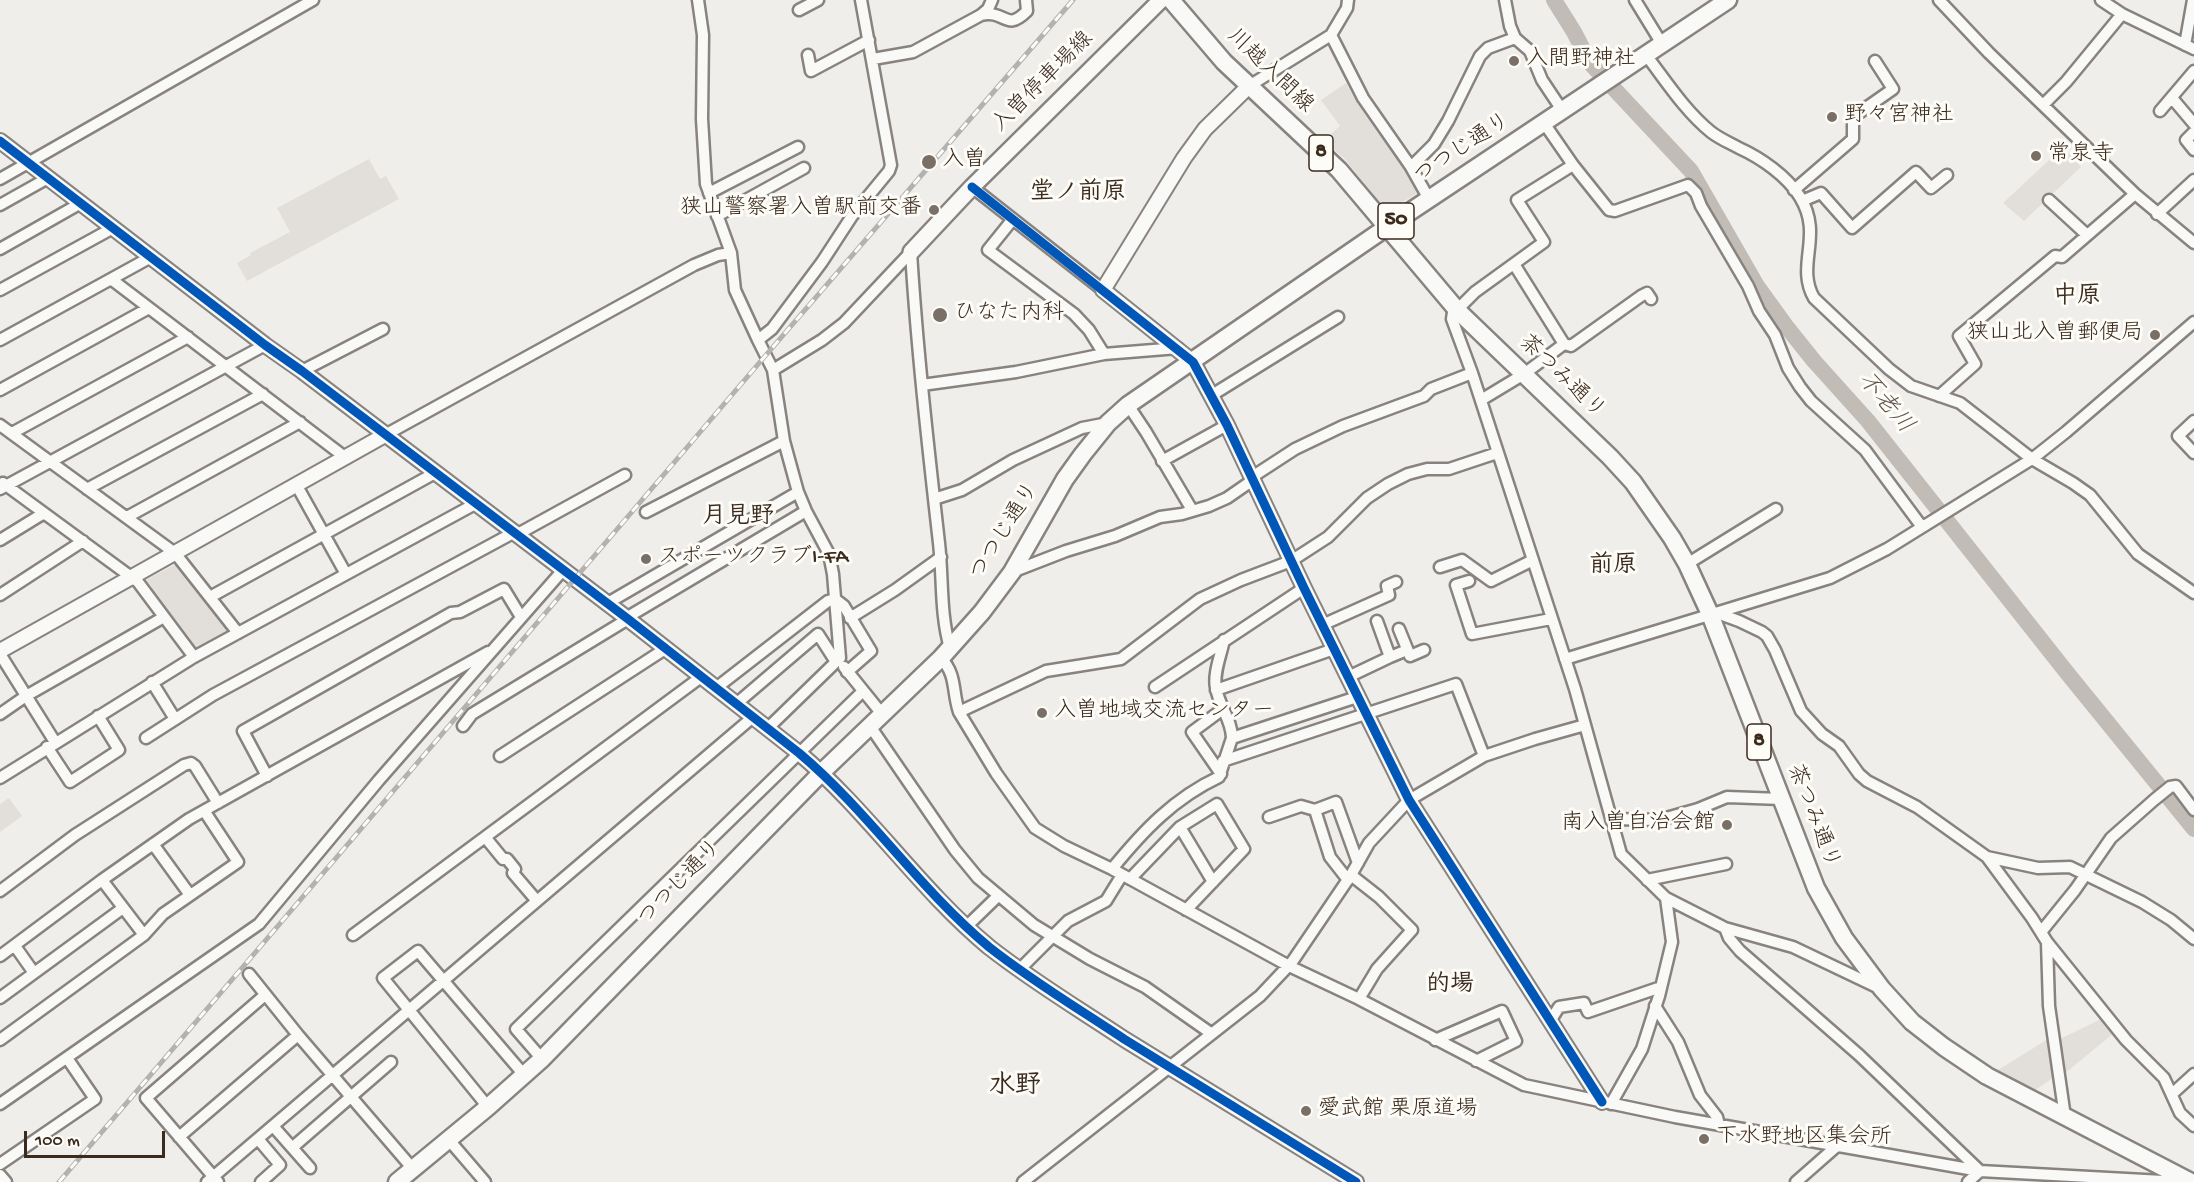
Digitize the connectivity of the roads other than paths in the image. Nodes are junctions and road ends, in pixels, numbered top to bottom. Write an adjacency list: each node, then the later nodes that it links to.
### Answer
1 (314, 0): 41 (street)
2 (698, 0): 51 (street)
3 (818, 0): 16 (street)
4 (861, 0): 22 (street)
5 (994, 0): 18 (street); 19 (street)
6 (1026, 0): 19 (street)
7 (1161, 0): 49 (main road, 入曽停車場線)
8 (1171, 0): 30 (main road, 川越入間線 / 8)
9 (1348, 0): 20 (street)
10 (1505, 0): 21 (street)
11 (1635, 0): 23 (street)
12 (1939, 0): 32 (street)
13 (2101, 0): 17 (street)
14 (2193, 0): 24 (street)
15 (1725, 1): 23 (main road, つつじ通り / 50)
16 (799, 10)
17 (2122, 14): 24 (street); 32 (street)
18 (981, 15): 19 (street); 27 (street)
19 (1004, 18)
20 (1331, 35): 30 (street); 43 (street)
21 (1515, 38): 33 (street); 43 (street)
22 (869, 40): 25 (street); 27 (street)
23 (1662, 44): 26 (main road, つつじ通り / 50)
24 (2189, 47)
25 (807, 55)
26 (1646, 55): 33 (main road, つつじ通り / 50); 50 (street)
27 (873, 59): 81 (street)
28 (1875, 62): 50 (street)
29 (2194, 71): 31 (street)
30 (1249, 86): 61 (main road, 川越入間線 / 8); 72 (street)
31 (2172, 98): 34 (street); 36 (street)
32 (2043, 105): 52 (street)
33 (1562, 110): 35 (main road, つつじ通り / 50)
34 (2160, 111)
35 (1544, 123): 42 (street); 53 (main road, つつじ通り / 50)
36 (2194, 124)
37 (2194, 132): 40 (street)
38 (0, 141): 41 (street)
39 (798, 147): 51 (street)
40 (2194, 150)
41 (29, 163): 46 (street); 47 (street)
42 (1573, 165): 69 (street); 128 (street)
43 (1412, 167): 53 (street)
44 (804, 168): 59 (street)
45 (1947, 175): 55 (street)
46 (48, 177): 56 (street); 57 (street)
47 (0, 179)
48 (2194, 180): 58 (street)
49 (972, 187): 60 (street); 66 (main road, 入曽停車場線)
50 (1794, 190): 55 (street)
51 (709, 193): 59 (street)
52 (2135, 194): 58 (street); 63 (street)
53 (1429, 199): 61 (main road, つつじ通り / 50)
54 (2049, 200): 63 (street)
55 (1802, 201): 96 (street)
56 (81, 203): 62 (street); 65 (street)
57 (0, 205)
58 (2157, 214): 64 (street)
59 (717, 216): 67 (street)
60 (1013, 219): 72 (street); 85 (street)
61 (1387, 227): 75 (main road, 茶つみ通り / 8); 86 (main road, つつじ通り / 50)
62 (113, 228): 68 (street); 71 (street)
63 (2087, 235): 96 (street)
64 (2194, 242)
65 (0, 249)
66 (911, 252): 89 (street); 92 (street)
67 (731, 253): 81 (street); 105 (street)
68 (151, 257): 70 (street); 83 (street)
69 (1514, 264): 75 (street); 82 (street)
70 (111, 279): 74 (street); 80 (street)
71 (0, 290)
72 (1103, 290): 84 (street)
73 (1651, 299): 82 (street)
74 (150, 308): 79 (street); 93 (street)
75 (1456, 308): 90 (street); 91 (main road, 茶つみ通り / 8)
76 (1338, 317): 95 (street)
77 (2194, 322): 110 (street)
78 (383, 329): 88 (street)
79 (188, 337): 87 (street); 104 (street)
80 (0, 340)
81 (758, 340): 89 (street)
82 (1564, 344): 91 (street)
83 (265, 345): 87 (street); 88 (street)
84 (1178, 348): 85 (street); 86 (street)
85 (1104, 354): 92 (street)
86 (1193, 362): 95 (street); 98 (main road, つつじ通り / 50)
87 (226, 366): 94 (street); 112 (street)
88 (302, 370): 105 (street)
89 (773, 370): 106 (street)
90 (1472, 373): 97 (street); 115 (street)
91 (1524, 374): 97 (street); 137 (main road, 茶つみ通り / 8)
92 (922, 386): 120 (street)
93 (0, 390)
94 (263, 394): 100 (street); 118 (street)
95 (1212, 395): 103 (street)
96 (1939, 396): 110 (street)
97 (1480, 400): 107 (street)
98 (1128, 405): 101 (main road, つつじ通り / 50); 111 (street)
99 (2194, 421): 108 (street)
100 (300, 422): 109 (street); 127 (street)
101 (1108, 423): 120 (street); 140 (main road, つつじ通り / 50)
102 (0, 425): 104 (street)
103 (1227, 425): 111 (street); 115 (street)
104 (12, 433): 112 (street)
105 (385, 435): 109 (street); 113 (street)
106 (784, 441): 119 (street); 125 (street)
107 (1497, 453): 135 (street); 136 (street)
108 (2194, 453)
109 (346, 458): 117 (street)
110 (2032, 459): 128 (street); 146 (street)
111 (1162, 461): 123 (street)
112 (49, 462): 116 (street); 118 (street)
113 (435, 473): 121 (street); 129 (street)
114 (625, 475): 130 (street)
115 (1252, 478): 123 (street); 136 (street)
116 (2, 485): 126 (street)
117 (297, 486): 129 (street); 133 (street)
118 (87, 489): 127 (street)
119 (798, 492): 124 (street); 150 (street)
120 (934, 499): 134 (street)
121 (475, 504): 130 (street); 141 (street)
122 (1776, 509): 137 (street)
123 (1192, 510): 140 (street)
124 (806, 511): 149 (street); 155 (street)
125 (646, 512)
126 (44, 513): 131 (street); 132 (street)
127 (127, 518): 133 (street)
128 (1922, 527): 151 (street)
129 (324, 534): 141 (street); 148 (street)
130 (514, 534): 139 (street); 191 (street)
131 (0, 540)
132 (83, 541): 142 (street); 147 (street)
133 (175, 553): 142 (street); 148 (street)
134 (941, 556): 154 (street); 168 (street)
135 (1533, 560): 138 (street); 156 (street)
136 (1292, 561): 145 (street); 185 (street)
137 (1687, 564): 151 (main road, 茶つみ通り / 8)
138 (1440, 567)
139 (563, 570): 150 (street); 153 (street)
140 (1012, 572): 168 (main road, つつじ通り / 50)
141 (346, 574): 160 (street)
142 (132, 577): 152 (street); 167 (street)
143 (1469, 581): 156 (street)
144 (1396, 582): 158 (street)
145 (1304, 588): 158 (street); 161 (street)
146 (2194, 593)
147 (0, 594)
148 (210, 597): 160 (street)
149 (835, 599): 154 (street); 172 (street); 178 (street)
150 (606, 604): 155 (street)
151 (1713, 614): 171 (street); 207 (main road, 茶つみ通り / 8); 218 (street)
152 (164, 617): 169 (street); 181 (street)
153 (521, 617): 164 (street); 205 (street)
154 (850, 618): 173 (street)
155 (627, 619): 162 (street); 193 (street)
156 (1551, 619): 171 (street)
157 (1377, 621): 170 (street)
158 (1322, 625): 163 (street)
159 (1399, 629): 165 (street)
160 (238, 633): 169 (street)
161 (1224, 640): 177 (street); 179 (street)
162 (665, 649): 174 (street); 200 (street)
163 (1334, 649): 175 (street); 179 (street)
164 (492, 650): 205 (street); 260 (street)
165 (1407, 650): 166 (street); 170 (street)
166 (1424, 650)
167 (0, 653): 181 (street)
168 (946, 653): 185 (street); 188 (main road, つつじ通り / 50)
169 (194, 657): 176 (street)
170 (1390, 657): 175 (street)
171 (1565, 659): 192 (street)
172 (838, 660): 173 (street); 183 (street); 195 (street)
173 (848, 672): 180 (street)
174 (701, 676): 178 (street); 216 (street)
175 (1348, 677): 182 (street)
176 (152, 682): 189 (street); 191 (street)
177 (1155, 687)
178 (716, 688): 183 (street)
179 (1216, 690): 184 (street)
180 (862, 692): 188 (street); 199 (street)
181 (26, 696): 187 (street); 198 (street)
182 (1358, 697): 186 (street); 197 (street)
183 (736, 704): 190 (street)
184 (1223, 709): 197 (street); 204 (street)
185 (959, 712): 222 (street)
186 (1365, 713): 201 (street); 202 (street); 208 (street)
187 (0, 714)
188 (882, 714): 194 (main road, つつじ通り / 50)
189 (98, 716): 198 (street); 198 (street)
190 (753, 717): 195 (street); 231 (street)
191 (175, 719): 196 (street)
192 (1585, 725): 201 (street); 214 (street)
193 (463, 726)
194 (870, 726): 203 (main road, つつじ通り / 50); 229 (street)
195 (768, 728): 199 (street)
196 (146, 738)
197 (1232, 738): 202 (street)
198 (51, 744): 206 (street)
199 (799, 753): 203 (street); 261 (street)
200 (500, 756)
201 (1484, 756): 208 (street)
202 (1223, 761): 204 (street)
203 (822, 772): 234 (street); 261 (main road, つつじ通り / 50)
204 (1221, 774): 222 (street)
205 (267, 776): 209 (street)
206 (0, 778)
207 (1781, 799): 214 (street); 249 (main road, 茶つみ通り / 8)
208 (1408, 800): 219 (street); 255 (street)
209 (218, 803): 212 (street); 227 (street)
210 (1315, 810): 213 (street); 219 (street); 223 (street)
211 (2194, 810): 221 (street)
212 (205, 812): 217 (street); 228 (street)
213 (1269, 818)
214 (1611, 819): 225 (street)
215 (1180, 827): 222 (street); 226 (street); 226 (street)
216 (485, 837): 231 (street); 237 (street)
217 (153, 844): 224 (street); 228 (street)
218 (1987, 857): 221 (street); 239 (street)
219 (1358, 862): 223 (street)
220 (1726, 864): 225 (street)
221 (2085, 873): 239 (street); 240 (street)
222 (1121, 874): 233 (street); 238 (street)
223 (1349, 878): 243 (street); 252 (street)
224 (102, 880): 232 (street); 241 (street)
225 (1647, 880): 230 (street)
226 (1213, 882): 233 (street)
227 (0, 891)
228 (190, 895): 236 (street)
229 (998, 896): 234 (street); 238 (street)
230 (1666, 898): 235 (street); 248 (street)
231 (537, 901): 247 (street)
232 (123, 908): 236 (street); 245 (street)
233 (1186, 910): 243 (street)
234 (966, 927): 244 (street)
235 (1725, 928): 249 (street); 285 (street)
236 (144, 935): 258 (street)
237 (353, 935)
238 (1053, 937): 244 (street); 256 (street)
239 (2044, 937): 268 (street); 273 (street)
240 (2194, 939)
241 (15, 946): 242 (street); 245 (street)
242 (0, 956)
243 (1289, 966): 252 (street); 256 (street)
244 (1019, 970): 264 (street)
245 (34, 973): 251 (street)
246 (249, 974): 250 (street)
247 (443, 981): 254 (street); 254 (street); 267 (street)
248 (1661, 987): 253 (street); 255 (street)
249 (1882, 990): 273 (main road, 茶つみ通り / 8)
250 (266, 995): 257 (street); 277 (street)
251 (0, 998)
252 (1359, 999): 259 (street)
253 (1655, 1006): 270 (street); 274 (street)
254 (410, 1010): 265 (street); 272 (street)
255 (1551, 1020): 270 (street)
256 (1212, 1034): 264 (street)
257 (298, 1035): 265 (street); 277 (street)
258 (0, 1040)
259 (1435, 1040): 262 (street); 262 (street)
260 (67, 1058): 271 (street); 282 (street)
261 (542, 1059): 267 (main road, つつじ通り / 50)
262 (1476, 1061): 270 (street)
263 (391, 1062): 269 (street)
264 (1169, 1067): 294 (street); 295 (street)
265 (333, 1074): 269 (street); 275 (street)
266 (2194, 1074): 268 (street)
267 (525, 1076): 272 (main road, つつじ通り / 50)
268 (2172, 1094): 276 (street)
269 (351, 1095): 281 (street); 284 (street)
270 (1606, 1103): 274 (street)
271 (0, 1104)
272 (488, 1107): 279 (main road, つつじ通り / 50)
273 (2065, 1117): 288 (main road, 茶つみ通り / 8)
274 (1719, 1125): 280 (street)
275 (273, 1126): 278 (street); 281 (street)
276 (2194, 1126)
277 (179, 1137): 289 (street)
278 (258, 1138): 289 (street); 292 (street)
279 (449, 1140): 284 (main road, つつじ通り / 50); 290 (street)
280 (1838, 1145): 285 (street); 296 (street)
281 (293, 1147): 283 (street)
282 (0, 1164)
283 (310, 1168)
284 (413, 1169): 293 (main road, つつじ通り / 50)
285 (1980, 1171): 286 (street); 297 (street)
286 (1995, 1172): 288 (street); 298 (street)
287 (0, 1175): 291 (street)
288 (2185, 1179)
289 (213, 1180)
290 (483, 1181)
291 (6, 1182)
292 (261, 1182)
293 (397, 1182)
294 (1023, 1182)
295 (1356, 1182)
296 (1796, 1182)
297 (1968, 1182)
298 (2004, 1182)

